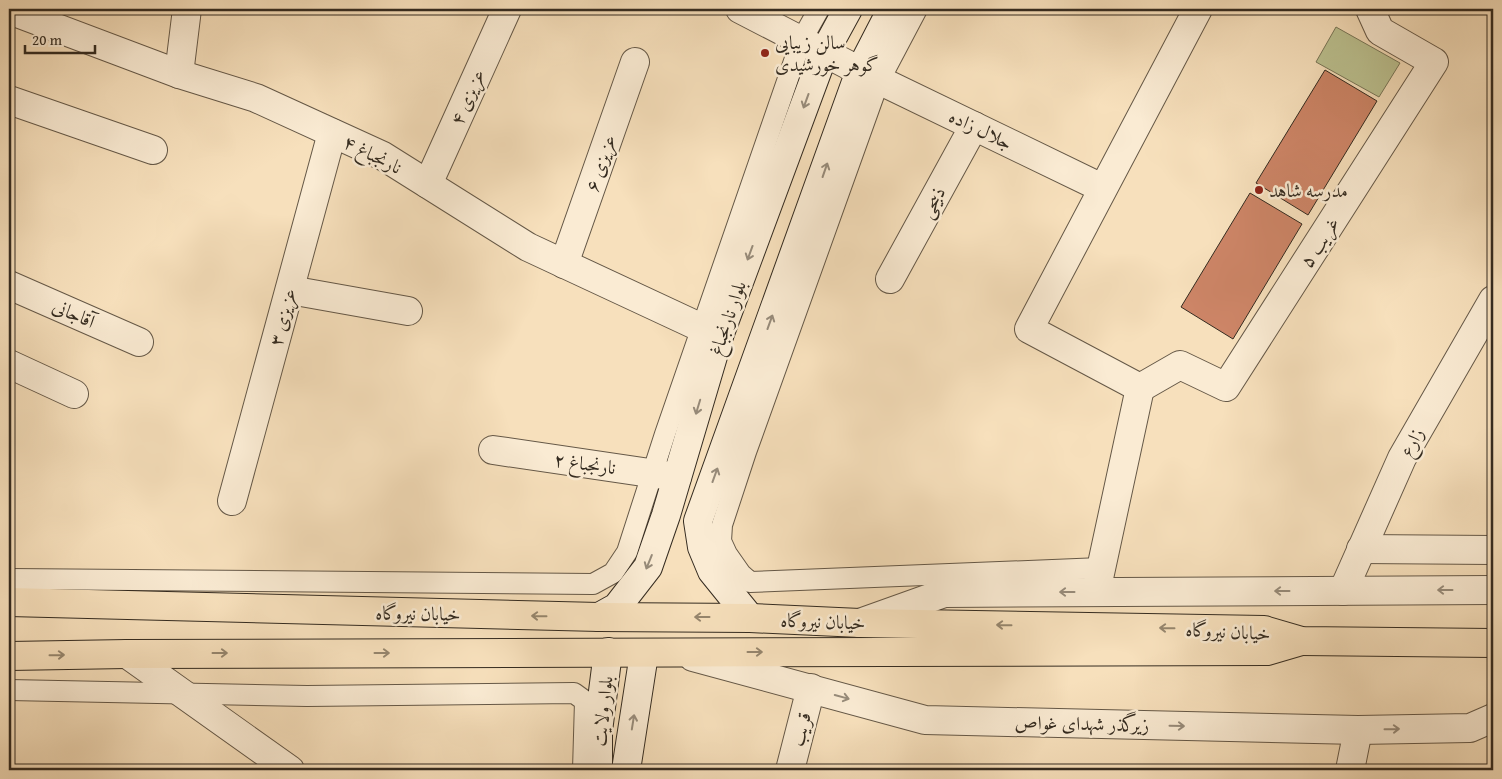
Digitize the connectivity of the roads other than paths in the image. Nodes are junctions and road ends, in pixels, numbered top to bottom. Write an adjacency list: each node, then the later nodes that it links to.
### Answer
1 (187, 9): 13 (street)
2 (507, 9): 19 (street, عزیزی ۴)
3 (740, 9): 11 (street, جلال زاده)
4 (819, 9): 11 (street)
5 (848, 9): 11 (street, بلوار نارنجباغ)
6 (892, 9): 14 (street)
7 (917, 9): 14 (street)
8 (1198, 9): 20 (street)
9 (1370, 9): 30 (street, غریب ۵)
10 (9, 10): 13 (street, نارنجباغ ۴)
11 (813, 47): 14 (street, جلال زاده); 27 (street, بلوار نارنجباغ)
12 (635, 62): 21 (street, عزیزی ۶)
13 (179, 74): 17 (street, نارنجباغ ۴)
14 (869, 76): 16 (street, جلال زاده); 38 (street); 43 (street, one-way to 14)
15 (9, 100): 18 (street)
16 (974, 126): 20 (street, جلال زاده); 22 (street, ذبیحی)
17 (332, 133): 19 (street, نارنجباغ ۴); 24 (street, عزیزی ۳)
18 (153, 150)
19 (428, 184): 21 (street, نارنجباغ ۴)
20 (1102, 188): 30 (street)
21 (564, 264): 27 (street, نارنجباغ ۴)
22 (890, 279)
23 (9, 285): 28 (street, آقاجانی)
24 (290, 290): 26 (street); 34 (street, عزیزی ۳)
25 (1493, 300): 35 (street, زارع)
26 (408, 311)
27 (710, 332): 33 (street, بلوار نارنجباغ)
28 (139, 342)
29 (9, 364): 31 (street)
30 (1140, 388): 38 (street)
31 (74, 394)
32 (493, 450): 33 (street, نارنجباغ ۲)
33 (664, 475): 37 (street); 42 (street, بلوار نارنجباغ, one-way to 42)
34 (232, 501)
35 (1361, 549): 36 (street); 39 (street, زارع)
36 (1493, 550)
37 (9, 579)
38 (1099, 580): 39 (street, one-way to 38); 44 (street, one-way to 44)
39 (1343, 590): 40 (street, one-way to 39)
40 (1493, 590)
41 (9, 602): 42 (main road, خیابان نیروگاه, one-way to 41)
42 (599, 617): 43 (main road, خیابان نیروگاه, one-way to 42)
43 (750, 618): 44 (main road, خیابان نیروگاه)
44 (860, 623): 45 (main road, خیابان نیروگاه, one-way to 44)
45 (1302, 641): 46 (main road); 48 (main road, خیابان نیروگاه, one-way to 45)
46 (1493, 643)
47 (608, 652): 49 (main road, خیابان نیروگاه, one-way to 47); 50 (main road, خیابان نیروگاه); 59 (street, بلوار ولایت)
48 (677, 652): 50 (main road, خیابان نیروگاه); 52 (street, زیرگذر شهدای غواص)
49 (127, 654): 51 (main road, خیابان نیروگاه, one-way to 49); 54 (street)
50 (644, 654): 60 (street, بلوار ولایت, one-way to 50)
51 (9, 656)
52 (811, 688): 56 (street, زیرگذر شهدای غواص, one-way to 56); 61 (street, قریب)
53 (9, 690): 54 (street)
54 (182, 693): 57 (street); 58 (street)
55 (1493, 718): 56 (street, زیرگذر شهدای غواص, one-way to 55)
56 (1358, 730): 62 (street)
57 (290, 770)
58 (583, 770)
59 (598, 770)
60 (626, 770)
61 (790, 770)
62 (1350, 770)

